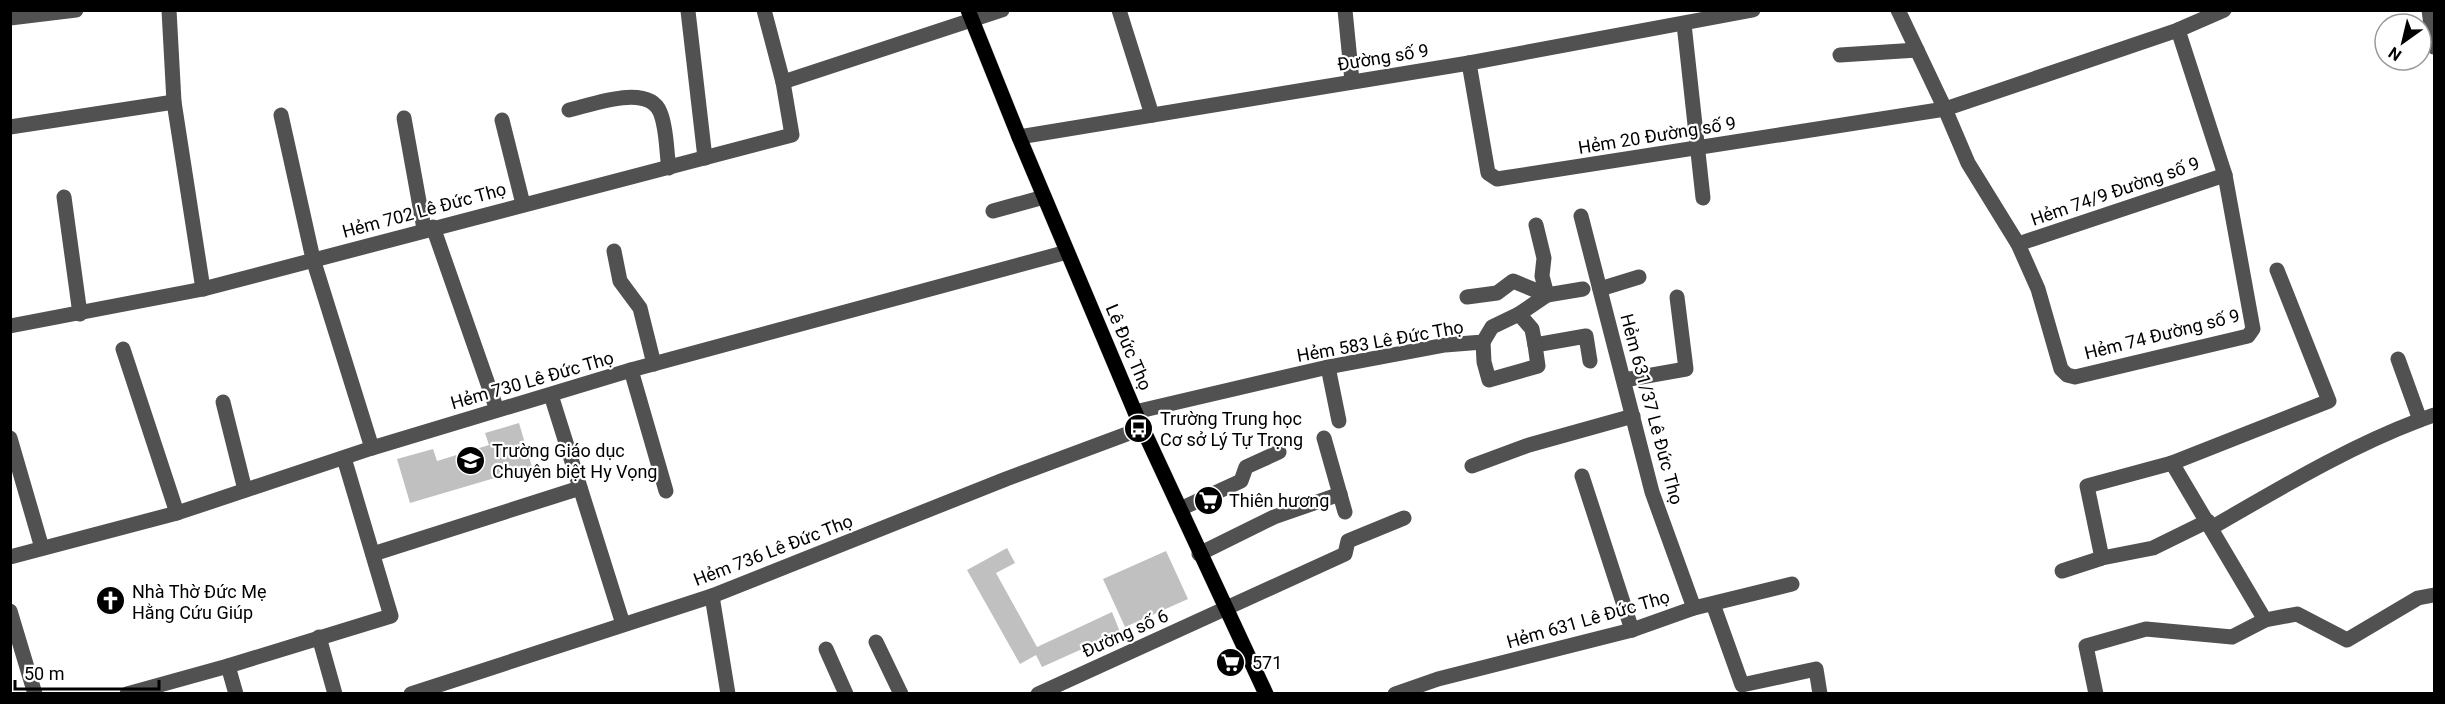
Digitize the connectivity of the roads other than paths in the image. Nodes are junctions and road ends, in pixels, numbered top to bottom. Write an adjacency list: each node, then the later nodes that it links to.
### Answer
1 (76, 10): 13 (street)
2 (169, 10): 22 (street)
3 (764, 10): 20 (street, Hẻm 702 Lê Đức Thọ)
4 (1002, 10): 12 (street)
5 (1119, 10): 26 (street)
6 (1346, 10): 21 (street)
7 (1753, 10): 14 (street, Đường số 9)
8 (1898, 10): 17 (street, Hẻm 74 Đường số 9)
9 (2224, 10): 15 (street, Hẻm 20 Đường số 9)
10 (2429, 10): 16 (street)
11 (688, 11): 32 (street)
12 (970, 15): 20 (street); 30 (main road, Lê Đức Thọ)
13 (10, 18)
14 (1683, 24): 19 (street, Đường số 9); 31 (street)
15 (2178, 30): 23 (street, Hẻm 20 Đường số 9); 34 (street, Hẻm 74 Đường số 9)
16 (2434, 47)
17 (1917, 50): 18 (street); 23 (street, Hẻm 74 Đường số 9)
18 (1840, 55)
19 (1469, 63): 21 (street, Đường số 9); 31 (street, Hẻm 20 Đường số 9)
20 (783, 81): 32 (street, Hẻm 702 Lê Đức Thọ)
21 (1352, 81): 26 (street, Đường số 9)
22 (174, 102): 29 (street); 49 (street)
23 (1945, 109): 31 (street, Hẻm 20 Đường số 9); 43 (street, Hẻm 74 Đường số 9)
24 (569, 110): 33 (street)
25 (281, 115): 46 (street)
26 (1152, 116): 30 (street, Đường số 9)
27 (404, 118): 42 (street)
28 (502, 120): 38 (street)
29 (10, 127)
30 (1018, 137): 36 (main road, Lê Đức Thọ)
31 (1699, 149): 37 (street)
32 (705, 158): 33 (street, Hẻm 702 Lê Đức Thọ)
33 (669, 168): 38 (street, Hẻm 702 Lê Đức Thọ)
34 (2225, 175): 43 (street, Hẻm 74/9 Đường số 9); 43 (street, Hẻm 74 Đường số 9)
35 (64, 197): 55 (street)
36 (1044, 197): 39 (street); 45 (main road, Lê Đức Thọ)
37 (1703, 198)
38 (523, 204): 42 (street, Hẻm 702 Lê Đức Thọ)
39 (993, 211)
40 (1581, 216): 51 (street, Hẻm 631/37 Lê Đức Thọ)
41 (1536, 225): 52 (street)
42 (428, 228): 46 (street, Hẻm 702 Lê Đức Thọ); 69 (street)
43 (2018, 244)
44 (614, 251): 63 (street)
45 (1067, 252): 63 (street, Hẻm 730 Lê Đức Thọ); 70 (main road, Lê Đức Thọ)
46 (313, 259): 49 (street, Hẻm 702 Lê Đức Thọ); 77 (street)
47 (2277, 270): 80 (street)
48 (1640, 277): 51 (street)
49 (203, 289): 55 (street, Hẻm 702 Lê Đức Thọ)
50 (1583, 289): 52 (street)
51 (1600, 289): 66 (street, Hẻm 631/37 Lê Đức Thọ)
52 (1547, 295): 53 (street); 56 (street, Hẻm 583 Lê Đức Thọ)
53 (1467, 297)
54 (1677, 297): 66 (street)
55 (80, 314): 57 (street, Hẻm 702 Lê Đức Thọ)
56 (1519, 315): 58 (street, Hẻm 583 Lê Đức Thọ); 59 (street)
57 (10, 326)
58 (1483, 342): 59 (street); 64 (street, Hẻm 583 Lê Đức Thọ)
59 (1535, 345): 62 (street)
60 (123, 349): 89 (street)
61 (2398, 359): 72 (street)
62 (1590, 361)
63 (654, 364): 65 (street, Hẻm 730 Lê Đức Thọ)
64 (1328, 367): 70 (street, Hẻm 583 Lê Đức Thọ); 73 (street)
65 (631, 370): 67 (street, Hẻm 730 Lê Đức Thọ); 85 (street)
66 (1624, 380): 71 (street, Hẻm 631/37 Lê Đức Thọ)
67 (551, 395): 69 (street, Hẻm 730 Lê Đức Thọ); 83 (street)
68 (223, 402): 84 (street)
69 (497, 410): 77 (street, Hẻm 730 Lê Đức Thọ)
70 (1135, 412): 74 (main road, Lê Đức Thọ)
71 (1633, 416): 81 (street); 103 (street, Hẻm 631/37 Lê Đức Thọ)
72 (2427, 417): 91 (street)
73 (1339, 421)
74 (1143, 428): 87 (main road, Lê Đức Thọ); 100 (street, Hẻm 736 Lê Đức Thọ)
75 (10, 438): 92 (street)
76 (1324, 438): 86 (street)
77 (372, 448): 79 (street, Hẻm 730 Lê Đức Thọ)
78 (1280, 452): 87 (street)
79 (345, 458): 84 (street, Hẻm 730 Lê Đức Thọ); 93 (street)
80 (2172, 463): 91 (street); 96 (street)
81 (1472, 466)
82 (1582, 476): 107 (street)
83 (580, 488): 93 (street); 106 (street)
84 (245, 490): 89 (street, Hẻm 730 Lê Đức Thọ)
85 (666, 491)
86 (1340, 494): 88 (street); 94 (street)
87 (1180, 509): 94 (main road, Lê Đức Thọ)
88 (1345, 512)
89 (177, 513): 92 (street, Hẻm 730 Lê Đức Thọ)
90 (1404, 518): 102 (street, Đường số 6)
91 (2210, 525): 96 (street); 105 (street)
92 (42, 548): 95 (street, Hẻm 730 Lê Đức Thọ)
93 (373, 554): 108 (street)
94 (1199, 554): 102 (main road, Lê Đức Thọ)
95 (10, 557)
96 (2102, 558): 97 (street)
97 (2062, 571)
98 (1792, 584): 101 (street, Hẻm 631 Lê Đức Thọ)
99 (2434, 595): 105 (street)
100 (712, 596): 106 (street, Hẻm 736 Lê Đức Thọ); 117 (street)
101 (1713, 604): 103 (street, Hẻm 631 Lê Đức Thọ); 123 (street)
102 (1228, 609): 120 (street, Đường số 6); 121 (main road, Lê Đức Thọ)
103 (1694, 609): 107 (street, Hẻm 631 Lê Đức Thọ)
104 (10, 611): 112 (street)
105 (2265, 620): 124 (street)
106 (623, 624): 116 (street, Hẻm 736 Lê Đức Thọ)
107 (1632, 630): 122 (street, Hẻm 631 Lê Đức Thọ)
108 (319, 637): 111 (street); 115 (street)
109 (876, 642): 119 (street)
110 (826, 649): 118 (street)
111 (228, 666): 113 (street); 114 (street)
112 (35, 693)
113 (127, 693)
114 (236, 693)
115 (334, 693)
116 (411, 693)
117 (728, 693)
118 (846, 693)
119 (901, 693)
120 (1038, 693)
121 (1266, 693)
122 (1395, 693)
123 (1820, 693)
124 (2096, 693)

